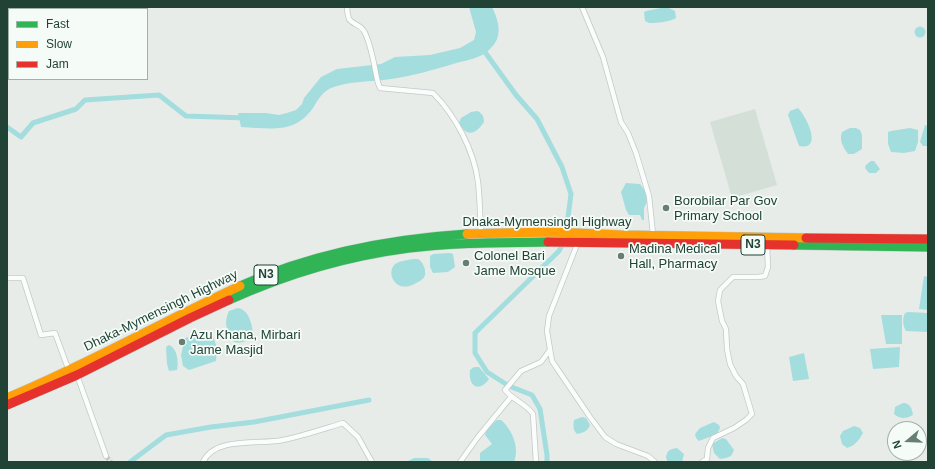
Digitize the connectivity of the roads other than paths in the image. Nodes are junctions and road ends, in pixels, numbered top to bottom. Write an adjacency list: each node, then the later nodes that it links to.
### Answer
1 (347, 7): 3 (street)
2 (582, 7): 4 (street)
3 (481, 234): 4 (highway, Dhaka-Mymensingh Highway / N3); 11 (highway, Dhaka-Mymensingh Highway / N3)
4 (652, 234): 5 (highway, Dhaka-Mymensingh Highway / N3)
5 (928, 239)
6 (578, 242): 7 (highway, Dhaka-Mymensingh Highway / N3); 10 (street); 12 (highway, Dhaka-Mymensingh Highway / N3)
7 (767, 245): 8 (highway, Dhaka-Mymensingh Highway / N3); 22 (street)
8 (928, 247)
9 (7, 278): 11 (street)
10 (550, 350): 13 (street); 21 (street)
11 (69, 371): 14 (highway, Dhaka-Mymensingh Highway / N3)
12 (77, 375): 15 (highway, Dhaka-Mymensingh Highway / N3); 16 (street)
13 (511, 397): 19 (street); 20 (street)
14 (7, 398)
15 (7, 405)
16 (106, 456)
17 (203, 462): 18 (street)
18 (372, 462)
19 (460, 462)
20 (536, 462)
21 (655, 462)
22 (702, 462)

